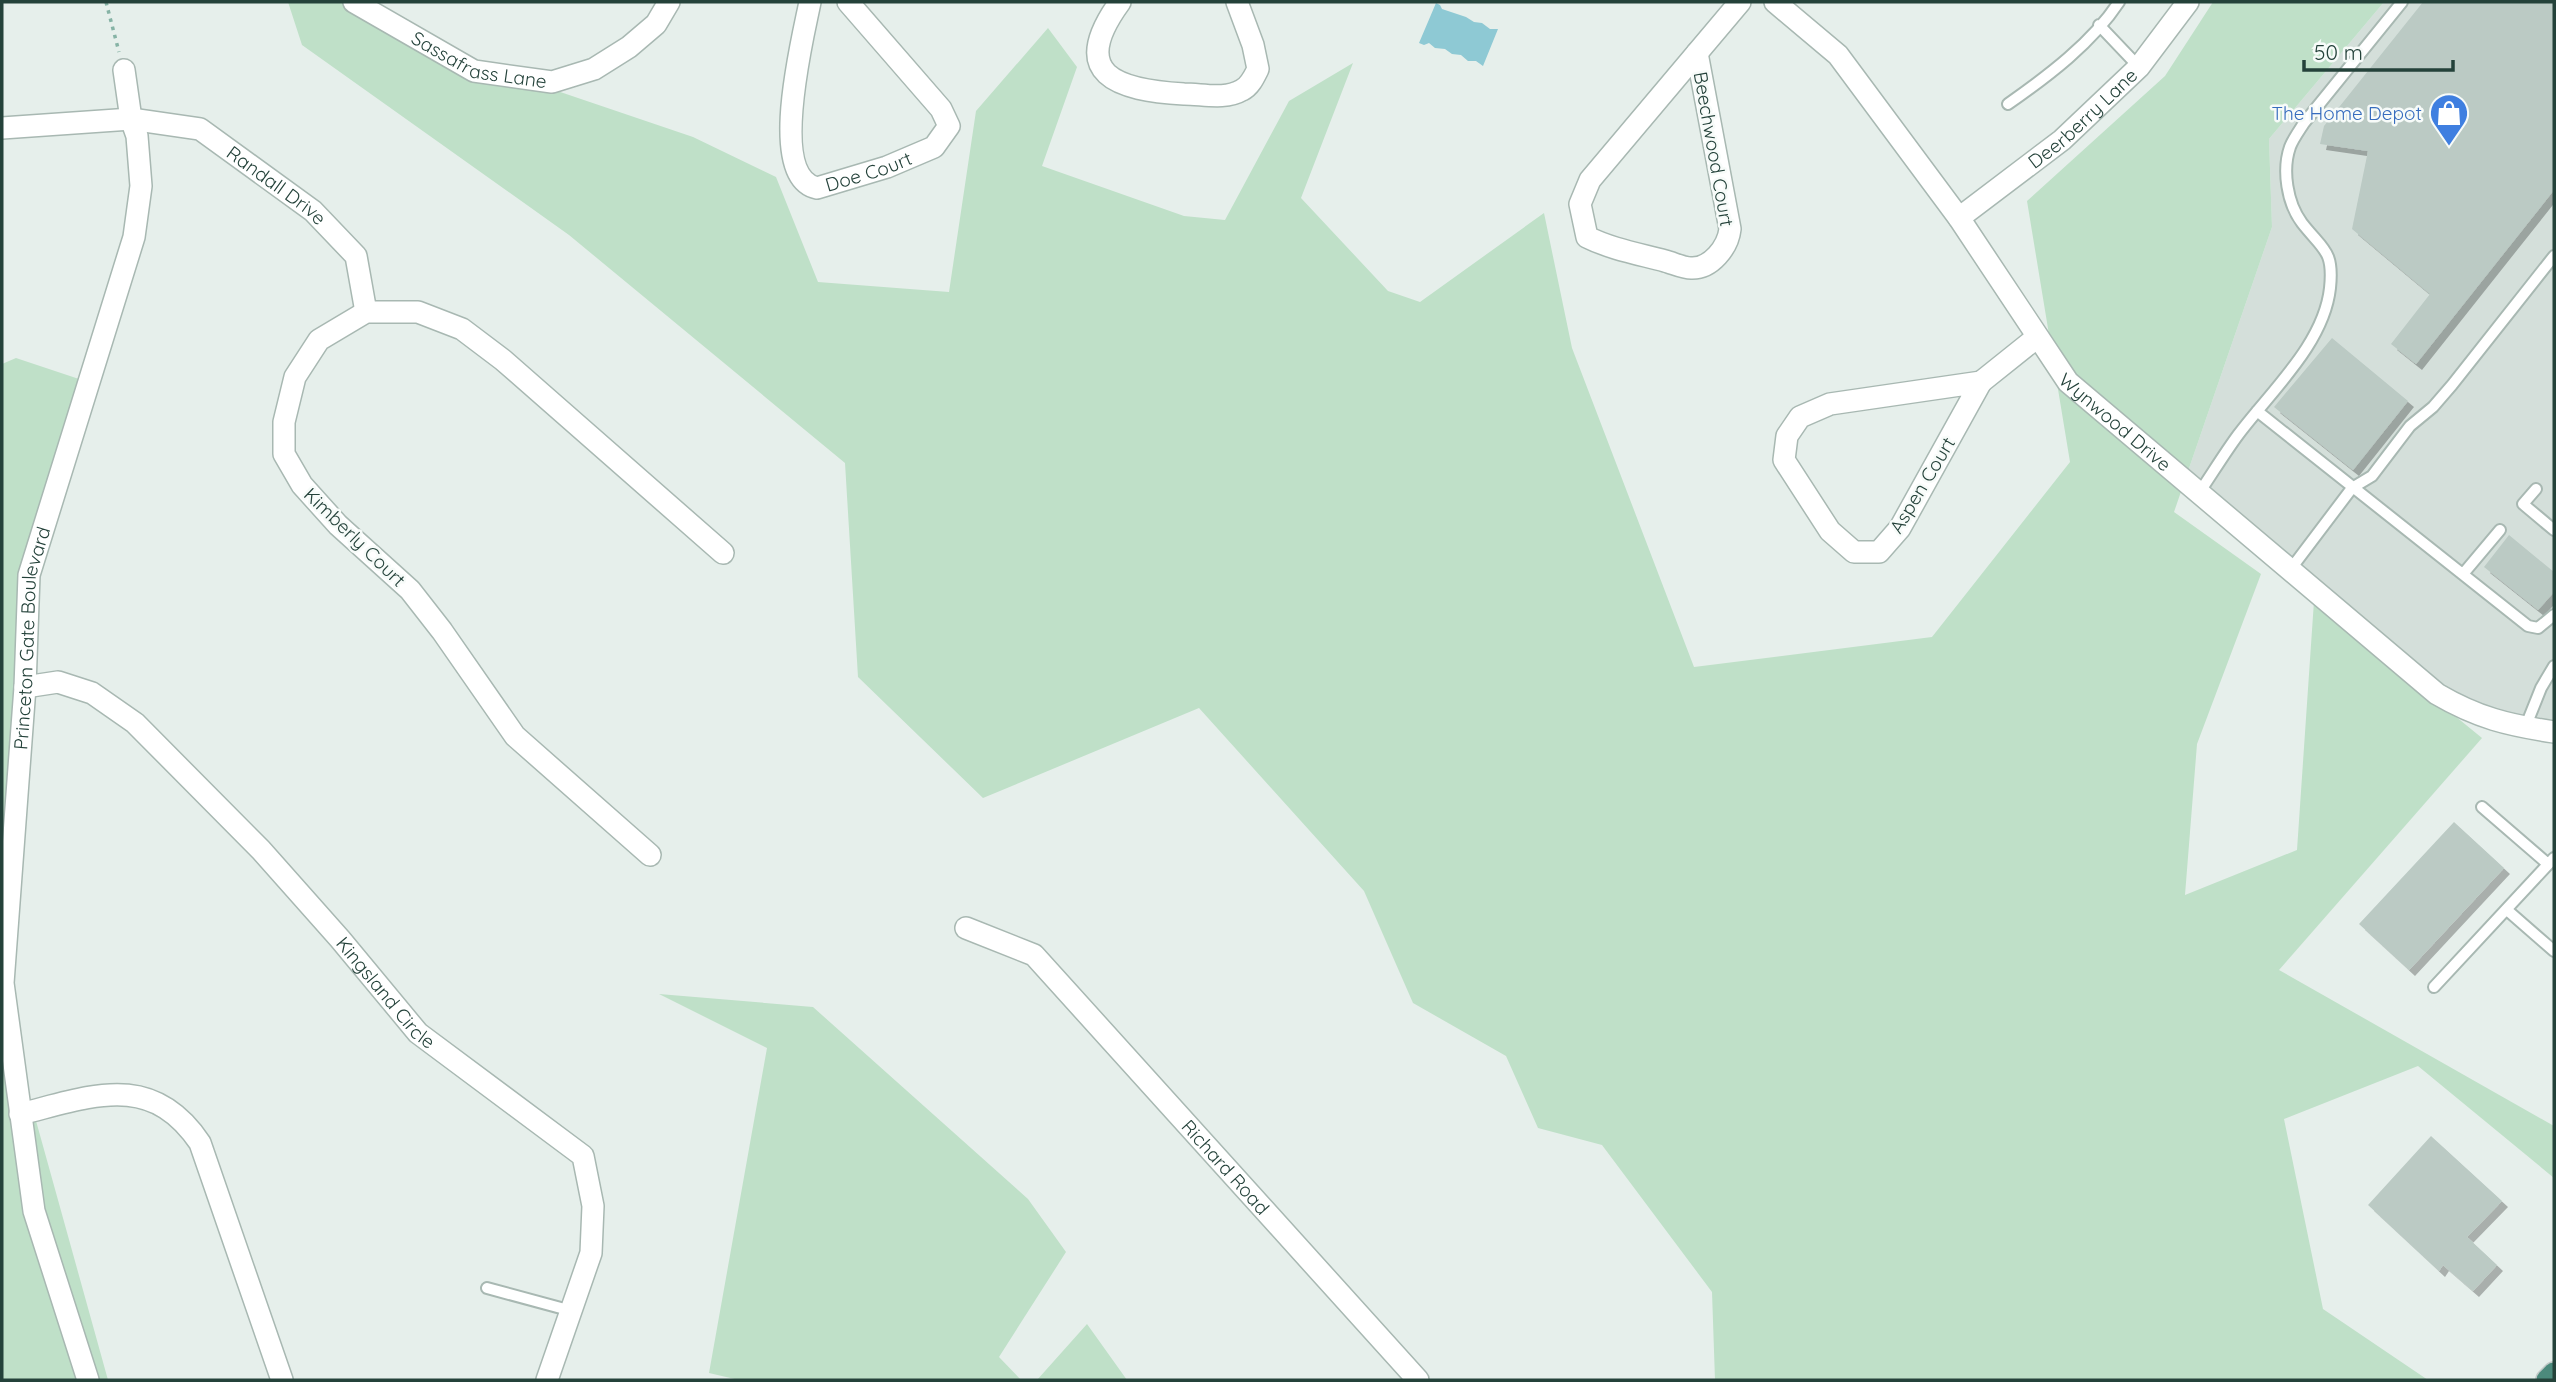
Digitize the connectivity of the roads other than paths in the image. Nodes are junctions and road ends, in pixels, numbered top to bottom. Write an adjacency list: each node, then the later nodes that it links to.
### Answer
1 (354, 2): 2 (street, Sassafrass Lane)
2 (669, 2)
3 (810, 2): 4 (street, Doe Court)
4 (848, 2)
5 (1120, 2): 6 (street)
6 (1237, 2)
7 (1740, 2): 13 (street, Beechwood Court)
8 (1775, 2): 19 (street, Wynwood Drive)
9 (2119, 2): 12 (lane)
10 (2188, 2): 14 (street, Deerberry Lane)
11 (2402, 2): 24 (lane)
12 (2099, 25): 14 (lane); 16 (lane)
13 (1697, 53): 13 (street, Beechwood Court)
14 (2139, 67): 19 (street, Deerberry Lane)
15 (124, 70): 17 (street, Princeton Gate Boulevard)
16 (2008, 104)
17 (131, 119): 18 (street, Randall Drive); 21 (street, Randall Drive); 35 (street, Princeton Gate Boulevard)
18 (2, 128)
19 (1959, 218): 22 (street, Wynwood Drive)
20 (2554, 256): 25 (lane)
21 (366, 312): 30 (street); 39 (street, Kimberly Court)
22 (2036, 338): 23 (street, Aspen Court); 27 (street, Wynwood Drive)
23 (1981, 382): 23 (street, Aspen Court)
24 (2257, 411): 25 (lane); 27 (lane)
25 (2352, 488): 31 (lane); 32 (lane)
26 (2536, 489): 29 (lane)
27 (2199, 493): 31 (street, Wynwood Drive)
28 (2500, 530): 32 (lane)
29 (2554, 530)
30 (723, 553)
31 (2290, 570): 36 (street, Wynwood Drive)
32 (2463, 575): 33 (lane)
33 (2554, 615)
34 (2554, 666): 36 (lane)
35 (25, 687): 45 (street, Princeton Gate Boulevard); 47 (street, Kingsland Circle)
36 (2525, 728): 37 (street, Wynwood Drive)
37 (2554, 732)
38 (2482, 807): 40 (lane)
39 (650, 855)
40 (2551, 861): 41 (lane)
41 (2507, 910): 43 (lane); 44 (lane)
42 (966, 928): 52 (street, Richard Road)
43 (2554, 951)
44 (2434, 987)
45 (20, 1114): 50 (street, Princeton Gate Boulevard); 51 (street)
46 (488, 1288): 47 (lane)
47 (572, 1311): 49 (street, Kingsland Circle)
48 (2554, 1373): 53 (highway)
49 (552, 1378)
50 (88, 1380)
51 (282, 1380)
52 (1418, 1380)
53 (2547, 1380)

